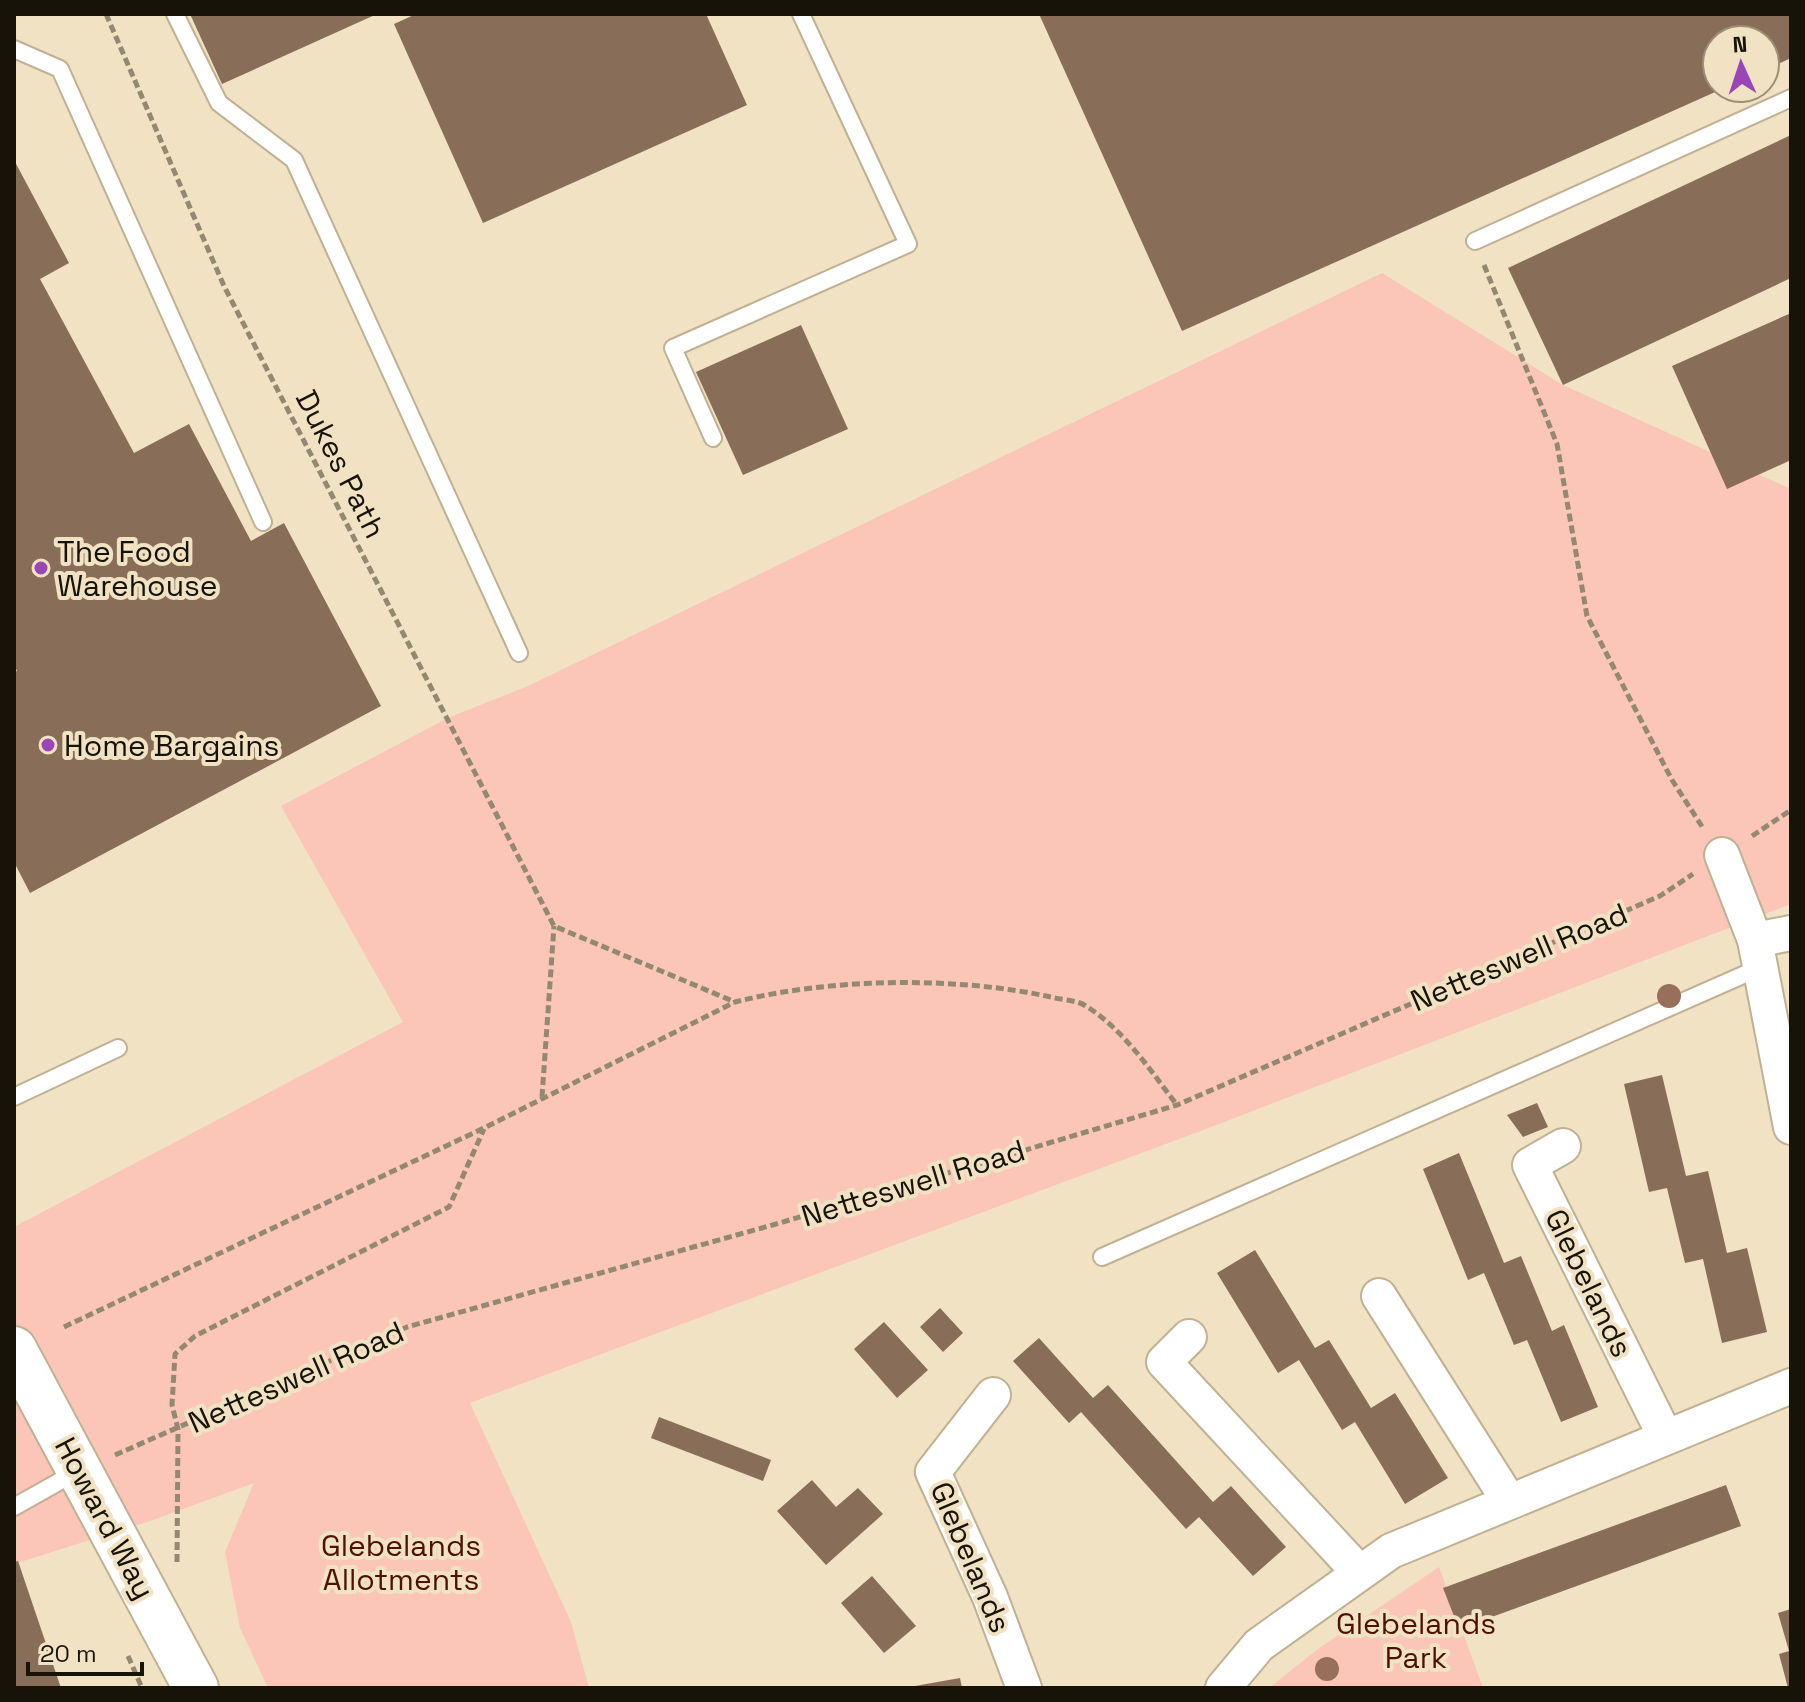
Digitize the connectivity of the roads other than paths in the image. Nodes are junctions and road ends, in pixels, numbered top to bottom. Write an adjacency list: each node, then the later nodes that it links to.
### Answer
1 (175, 14): 8 (lane)
2 (801, 14): 6 (lane)
3 (14, 49): 7 (lane)
4 (1791, 98): 5 (lane)
5 (1475, 241)
6 (713, 438)
7 (263, 522)
8 (519, 653)
9 (1722, 855): 11 (street)
10 (1791, 933): 11 (street)
11 (1757, 954): 14 (street); 16 (lane)
12 (118, 1048): 13 (lane)
13 (14, 1097)
14 (1791, 1127)
15 (1563, 1146): 22 (street, Glebelands)
16 (1102, 1257)
17 (1379, 1296): 24 (street)
18 (1189, 1337): 26 (street)
19 (14, 1349): 23 (street, Howard Way)
20 (1791, 1386): 22 (street)
21 (993, 1395): 28 (street, Glebelands)
22 (1665, 1436): 24 (street)
23 (80, 1471): 25 (lane); 27 (street, Howard Way)
24 (1509, 1501): 26 (street)
25 (14, 1507)
26 (1358, 1571): 29 (street)
27 (196, 1688)
28 (1024, 1688)
29 (1223, 1688)

